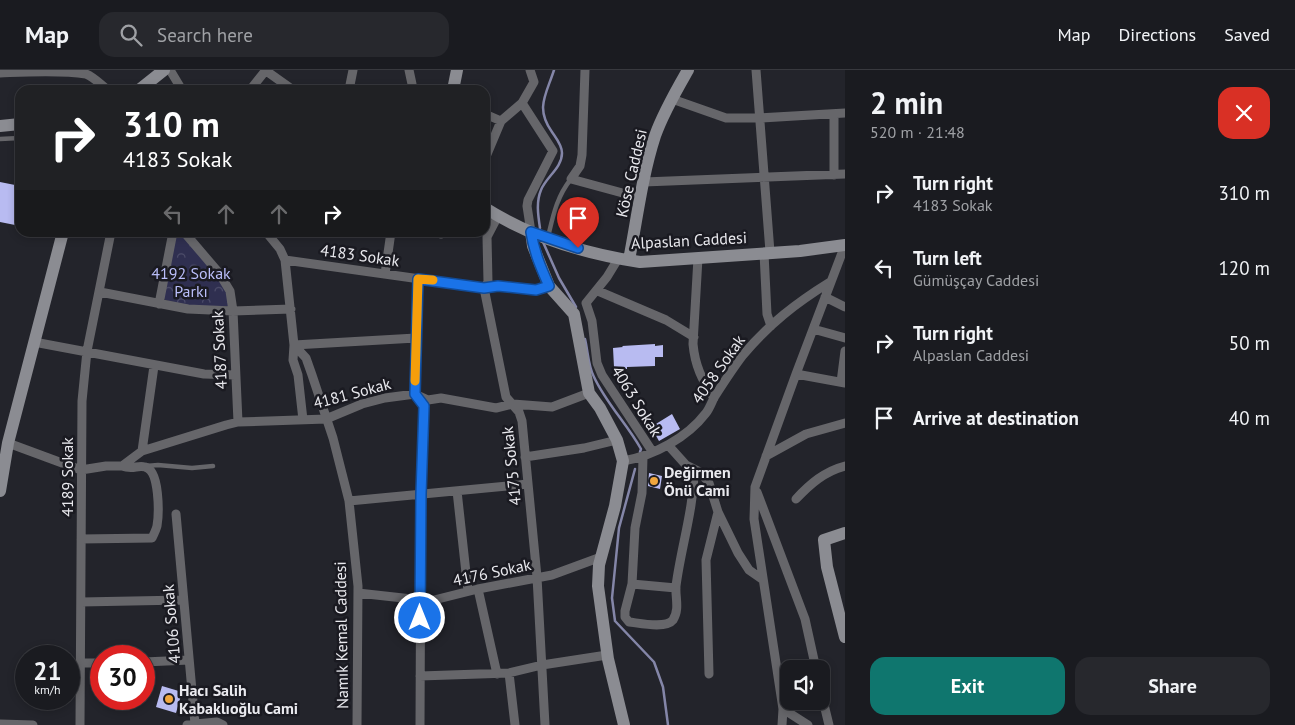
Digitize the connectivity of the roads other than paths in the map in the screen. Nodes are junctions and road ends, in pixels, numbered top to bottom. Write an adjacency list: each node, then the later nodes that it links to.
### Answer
1 (51, 70): 12 (street); 13 (street)
2 (164, 70): 15 (street)
3 (170, 70): 16 (street)
4 (265, 70): 17 (street); 18 (street)
5 (353, 70): 19 (street)
6 (410, 70): 20 (street)
7 (457, 70): 21 (street)
8 (530, 70): 23 (street)
9 (585, 70): 37 (street)
10 (688, 70): 22 (street, Köse Caddesi)
11 (756, 70): 27 (street)
12 (79, 71): 14 (street)
13 (0, 73)
14 (101, 85)
15 (145, 85)
16 (179, 85)
17 (254, 85)
18 (286, 85)
19 (350, 85)
20 (411, 85)
21 (454, 85)
22 (672, 98): 27 (street); 38 (street, Köse Caddesi)
23 (522, 103): 28 (street); 43 (street)
24 (845, 113): 25 (street)
25 (834, 114): 27 (street); 35 (street)
26 (490, 116): 28 (street)
27 (760, 118): 36 (street)
28 (501, 121): 33 (street)
29 (15, 124): 30 (street)
30 (0, 126)
31 (15, 138): 32 (lane)
32 (0, 139)
33 (490, 147)
34 (845, 174): 35 (street)
35 (834, 175): 36 (street)
36 (764, 177): 38 (street); 53 (street)
37 (571, 179): 39 (street); 51 (lane)
38 (644, 182): 39 (street, Köse Caddesi)
39 (641, 198): 55 (street, Köse Caddesi)
40 (490, 211): 41 (street, Alpaslan Caddesi)
41 (498, 216): 42 (street, 4175 Sokak); 43 (street, Alpaslan Caddesi)
42 (490, 231)
43 (531, 232): 51 (street, Alpaslan Caddesi); 60 (street)
44 (62, 237): 74 (street)
45 (110, 237): 63 (street, 4189 Sokak)
46 (172, 237): 65 (street)
47 (188, 237): 68 (street, 4187 Sokak)
48 (273, 237): 56 (street)
49 (390, 237): 57 (street)
50 (487, 237): 61 (street, 4175 Sokak)
51 (548, 238): 55 (street, Alpaslan Caddesi)
52 (845, 245): 53 (street, Alpaslan Caddesi); 59 (street)
53 (767, 252): 54 (street, Alpaslan Caddesi); 69 (street)
54 (698, 258): 55 (street, Alpaslan Caddesi); 71 (street)
55 (623, 259): 62 (street, 4063 Sokak)
56 (285, 260): 57 (street, 4183 Sokak); 67 (street)
57 (385, 274): 58 (street, 4183 Sokak)
58 (418, 279): 61 (street, 4183 Sokak); 72 (street)
59 (830, 282): 64 (street); 69 (street, 4058 Sokak)
60 (549, 286): 61 (street, 4183 Sokak); 82 (street)
61 (484, 288): 85 (street, 4175 Sokak)
62 (598, 291): 71 (street); 94 (street, 4063 Sokak)
63 (100, 292): 65 (street); 76 (street, 4189 Sokak)
64 (825, 297): 66 (street); 70 (street)
65 (159, 304): 68 (street)
66 (845, 307)
67 (291, 309): 68 (street); 75 (street)
68 (233, 311): 80 (street, 4187 Sokak)
69 (771, 326): 84 (street, 4058 Sokak)
70 (813, 329): 73 (street); 79 (street)
71 (694, 337): 84 (street)
72 (416, 338): 75 (street); 83 (street)
73 (845, 338)
74 (34, 342): 76 (street); 91 (street)
75 (294, 345): 86 (street, Namık Kemal Caddesi); 87 (street)
76 (87, 351): 78 (street); 104 (street, 4189 Sokak)
77 (845, 351): 81 (street)
78 (154, 366): 80 (street); 93 (street)
79 (796, 374): 81 (street); 95 (street)
80 (235, 375): 88 (street, 4187 Sokak)
81 (843, 382)
82 (589, 393): 85 (street, 4181 Sokak); 90 (street)
83 (415, 394): 85 (street, 4181 Sokak); 86 (street, 4181 Sokak); 109 (street)
84 (714, 398): 92 (street, 4058 Sokak)
85 (513, 404): 96 (street, 4175 Sokak)
86 (326, 419): 87 (street, 4181 Sokak); 111 (street, Namık Kemal Caddesi)
87 (303, 420): 88 (street, 4181 Sokak)
88 (238, 422): 93 (street, 4181 Sokak)
89 (845, 422): 95 (street)
90 (618, 440): 96 (street); 98 (street)
91 (8, 444): 104 (street); 107 (street)
92 (668, 445): 94 (street, 4058 Sokak); 103 (street)
93 (142, 451): 99 (street, 4181 Sokak)
94 (652, 451): 97 (street, 4058 Sokak)
95 (766, 456): 106 (street)
96 (525, 457): 105 (street, 4175 Sokak)
97 (643, 457): 98 (street, 4058 Sokak); 119 (street)
98 (622, 461): 116 (street)
99 (122, 466): 100 (street); 104 (street)
100 (144, 466): 101 (lane); 115 (street)
101 (213, 466)
102 (845, 466): 110 (street)
103 (694, 469): 112 (street); 120 (street)
104 (81, 470): 115 (street, 4189 Sokak)
105 (528, 484): 108 (street); 117 (street, 4175 Sokak)
106 (755, 487): 118 (street); 129 (street)
107 (0, 491)
108 (457, 491): 109 (street); 121 (street)
109 (421, 494): 111 (street); 123 (street)
110 (796, 499)
111 (349, 501): 122 (street, Namık Kemal Caddesi)
112 (718, 512): 118 (street); 136 (street)
113 (176, 514): 124 (street, 4106 Sokak)
114 (845, 533): 126 (street)
115 (81, 539): 125 (street, 4189 Sokak)
116 (601, 557): 117 (street, 4176 Sokak); 127 (street)
117 (537, 577): 121 (street, 4176 Sokak); 133 (street, 4175 Sokak)
118 (762, 579): 138 (street)
119 (632, 584): 120 (street); 120 (street)
120 (676, 588)
121 (473, 590): 123 (street, 4176 Sokak); 135 (street)
122 (358, 593): 123 (street, 4176 Sokak); 147 (street, Namık Kemal Caddesi)
123 (420, 599): 137 (street)
124 (183, 600): 125 (street); 128 (street, 4106 Sokak)
125 (82, 602): 131 (street, 4189 Sokak)
126 (845, 637)
127 (607, 655): 133 (street); 151 (street)
128 (189, 660): 130 (street); 145 (street, 4106 Sokak)
129 (814, 660)
130 (155, 662)
131 (81, 663): 132 (street); 144 (street, 4189 Sokak)
132 (90, 663)
133 (542, 665): 134 (street); 150 (street, 4175 Sokak)
134 (509, 673): 135 (street); 149 (street)
135 (497, 674): 137 (street)
136 (709, 674)
137 (420, 676): 148 (street)
138 (780, 690)
139 (783, 710): 152 (street)
140 (785, 710): 153 (street)
141 (825, 710): 154 (street)
142 (0, 724): 143 (street)
143 (33, 725)
144 (80, 725)
145 (191, 725): 146 (street)
146 (223, 725)
147 (357, 725)
148 (420, 725)
149 (515, 725)
150 (545, 725)
151 (624, 725)
152 (782, 725)
153 (808, 725)
154 (829, 725)

